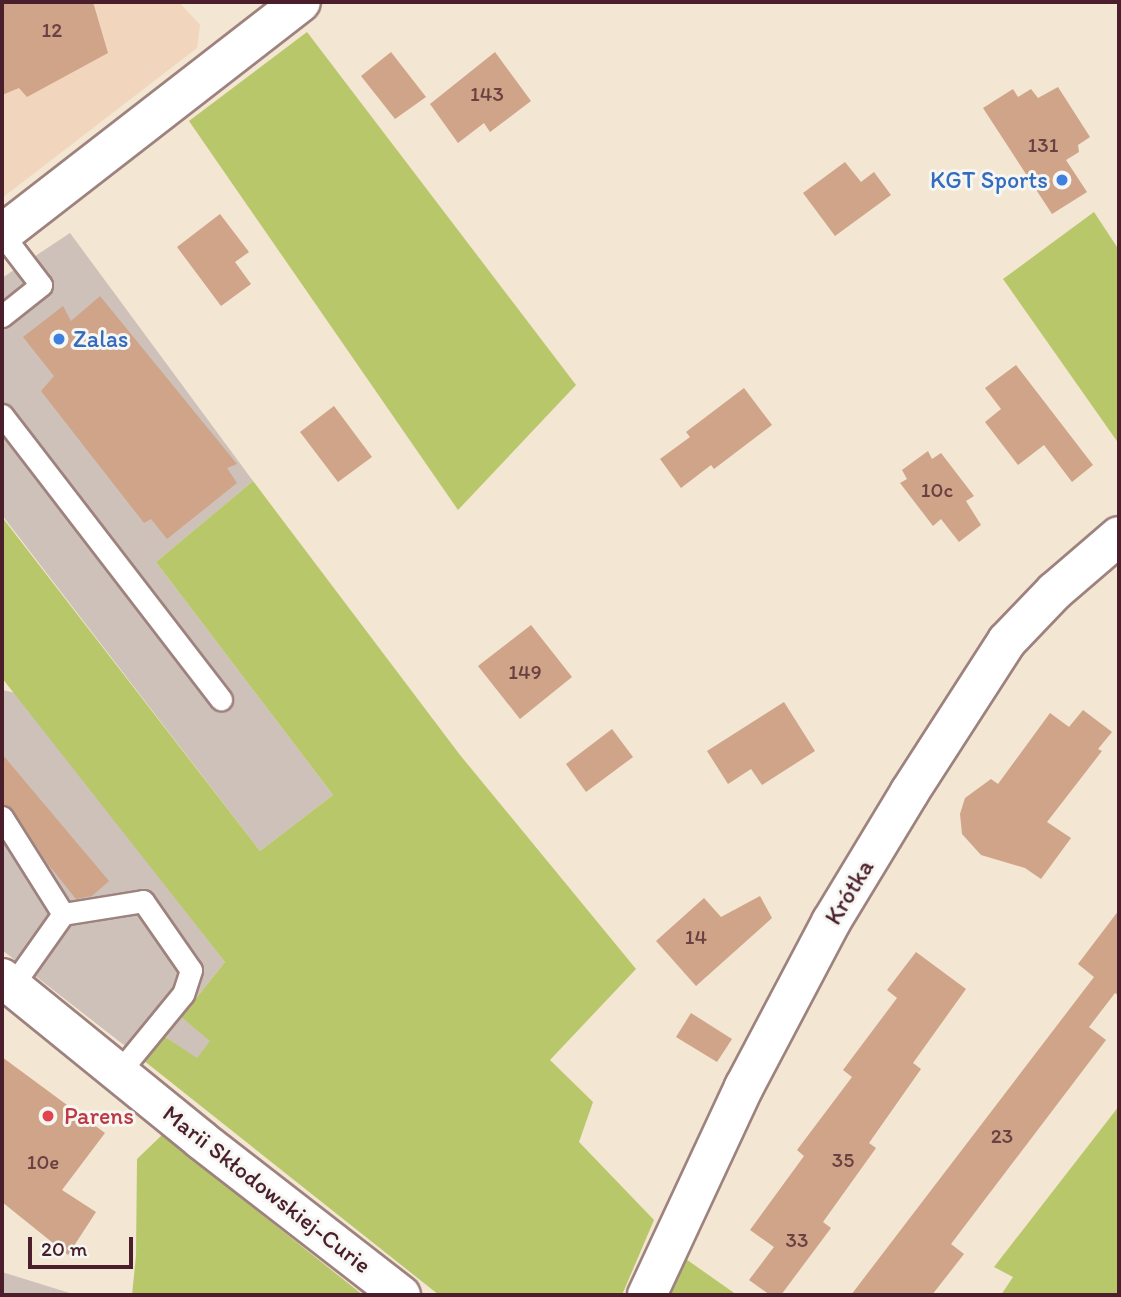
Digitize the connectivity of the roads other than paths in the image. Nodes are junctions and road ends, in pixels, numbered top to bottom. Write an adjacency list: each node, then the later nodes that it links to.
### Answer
1 (301, 2): 2 (street)
2 (2, 234): 3 (lane)
3 (2, 316)
4 (2, 415): 6 (lane)
5 (1119, 536): 12 (street, Krótka)
6 (221, 699)
7 (2, 817): 8 (lane)
8 (64, 914): 9 (lane); 10 (lane)
9 (7, 982): 10 (street, Marii Skłodowskiej-Curie)
10 (119, 1072): 11 (street, Marii Skłodowskiej-Curie)
11 (401, 1295)
12 (647, 1295)

